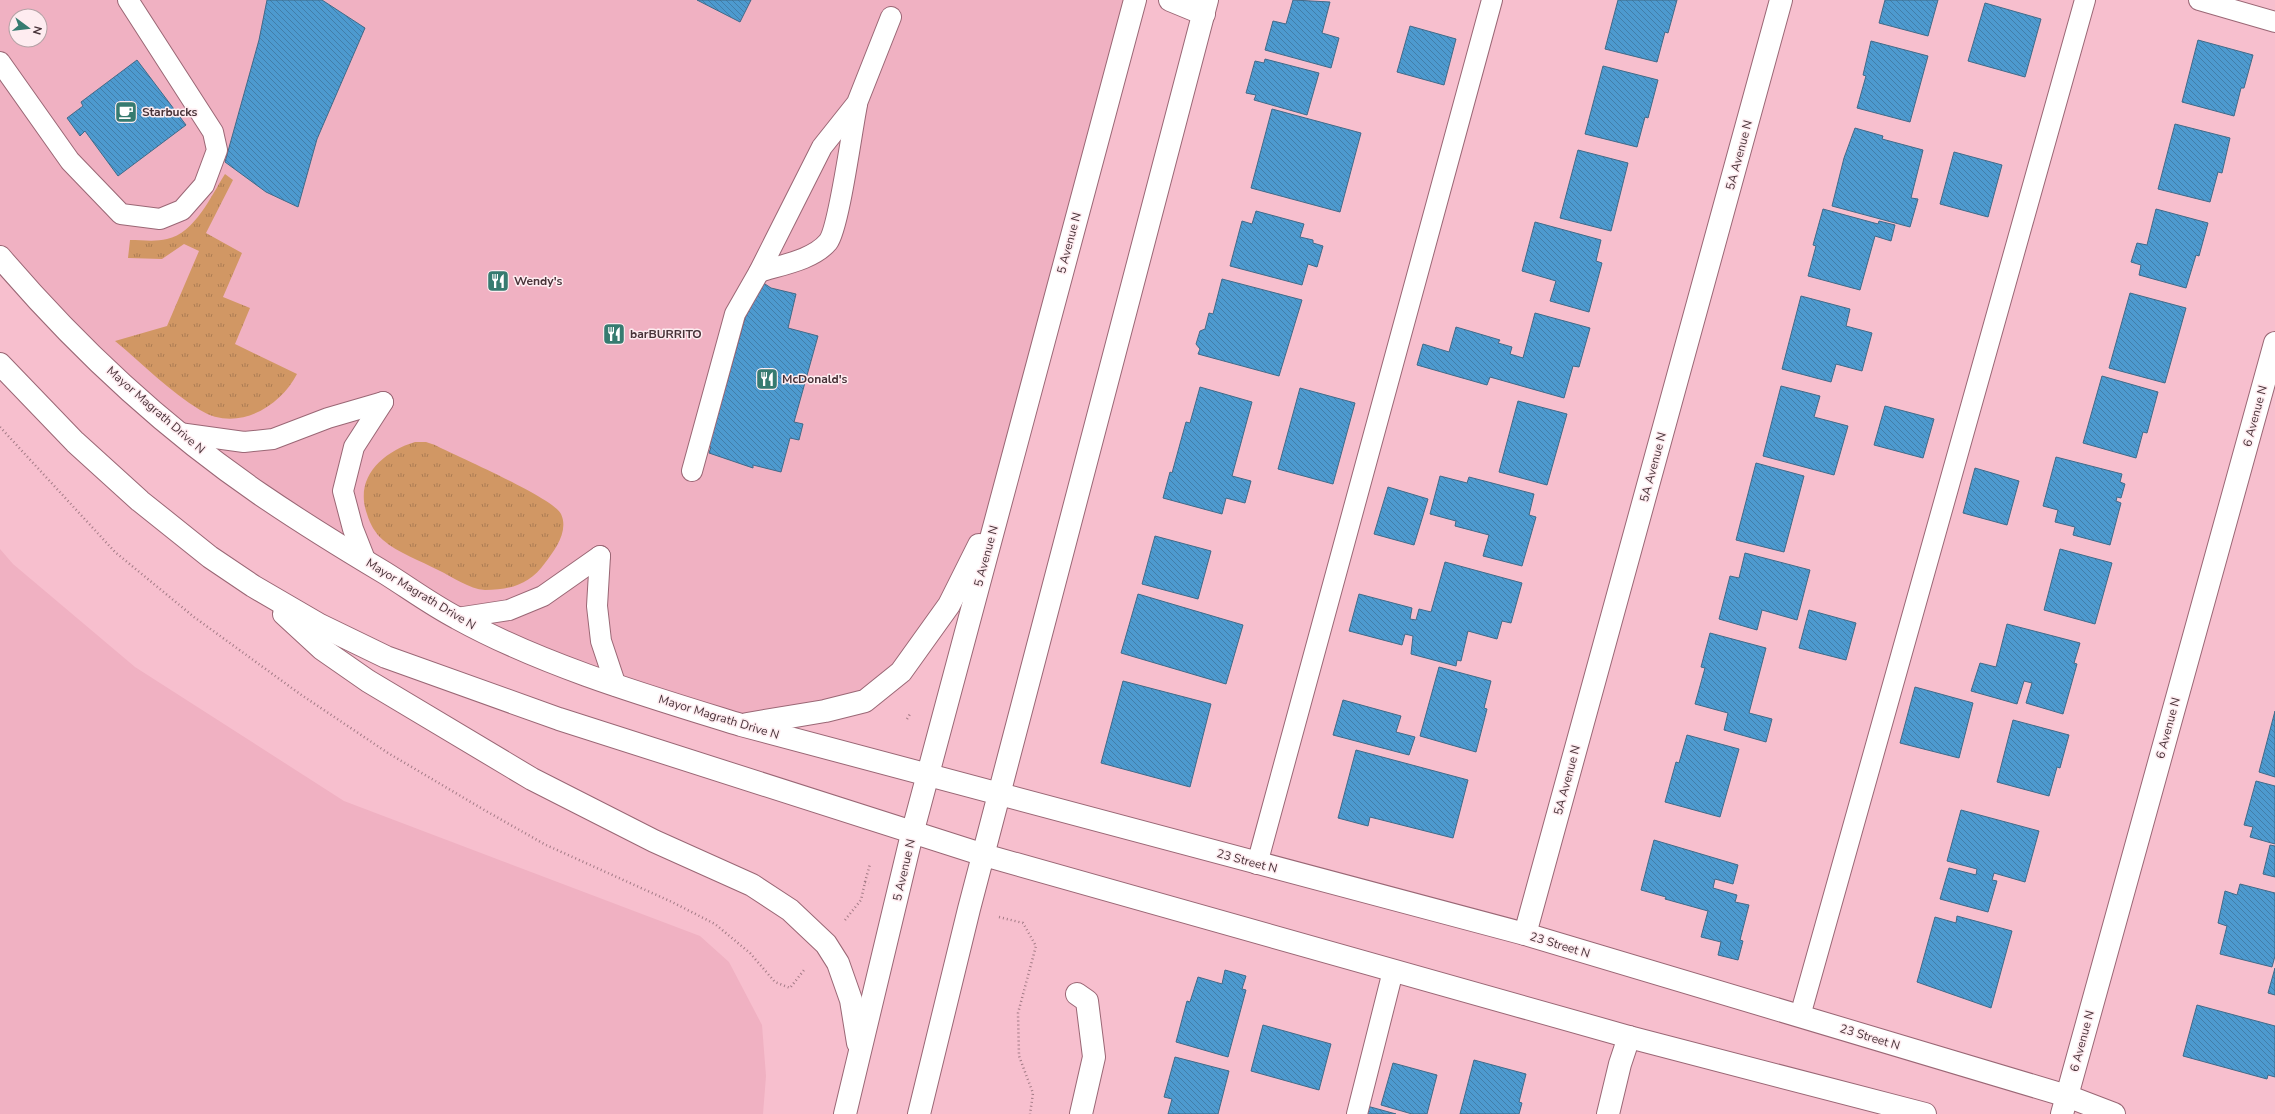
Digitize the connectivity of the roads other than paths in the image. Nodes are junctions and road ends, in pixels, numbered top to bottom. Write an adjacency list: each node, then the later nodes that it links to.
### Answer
1 (128, 0): 11 (lane)
2 (1134, 0): 19 (main road, 5 Avenue N)
3 (1170, 0): 8 (main road)
4 (1492, 0): 29 (lane)
5 (1781, 0): 30 (main road, 5A Avenue N)
6 (2085, 0): 33 (lane)
7 (2199, 0): 10 (lane)
8 (1205, 7): 26 (main road)
9 (891, 17): 12 (lane)
10 (2275, 22)
11 (0, 62)
12 (857, 103): 14 (lane); 14 (lane)
13 (0, 257): 17 (main road, Mayor Magrath Drive N)
14 (760, 272): 18 (lane)
15 (2275, 343): 36 (main road, 6 Avenue N)
16 (0, 364): 21 (main road)
17 (179, 433): 20 (main road, Mayor Magrath Drive N); 20 (lane)
18 (692, 471)
19 (998, 508): 24 (main road); 25 (main road, 5 Avenue N)
20 (366, 562): 22 (main road, Mayor Magrath Drive N)
21 (253, 586): 27 (main road); 35 (main road)
22 (457, 618): 23 (main road, Mayor Magrath Drive N); 23 (lane)
23 (616, 686): 24 (main road, Mayor Magrath Drive N)
24 (742, 725): 25 (main road, Mayor Magrath Drive N)
25 (928, 776): 26 (main road, Mayor Magrath Drive N); 27 (main road, 5 Avenue N)
26 (1000, 795): 28 (main road); 29 (main road, 23 Street N)
27 (912, 834): 28 (main road); 35 (main road, 5 Avenue N)
28 (984, 855): 31 (main road); 38 (main road)
29 (1257, 864): 30 (main road, 23 Street N)
30 (1525, 934): 33 (main road, 23 Street N)
31 (1393, 971): 34 (main road); 40 (lane)
32 (1077, 994): 39 (main road)
33 (1800, 1016): 36 (main road, 23 Street N)
34 (1629, 1037): 41 (main road); 42 (main road)
35 (859, 1052): 37 (main road, 5 Avenue N)
36 (2065, 1105): 43 (main road, 23 Street N)
37 (845, 1114)
38 (920, 1114)
39 (1081, 1114)
40 (1357, 1114)
41 (1608, 1114)
42 (1925, 1114)
43 (2114, 1114)

